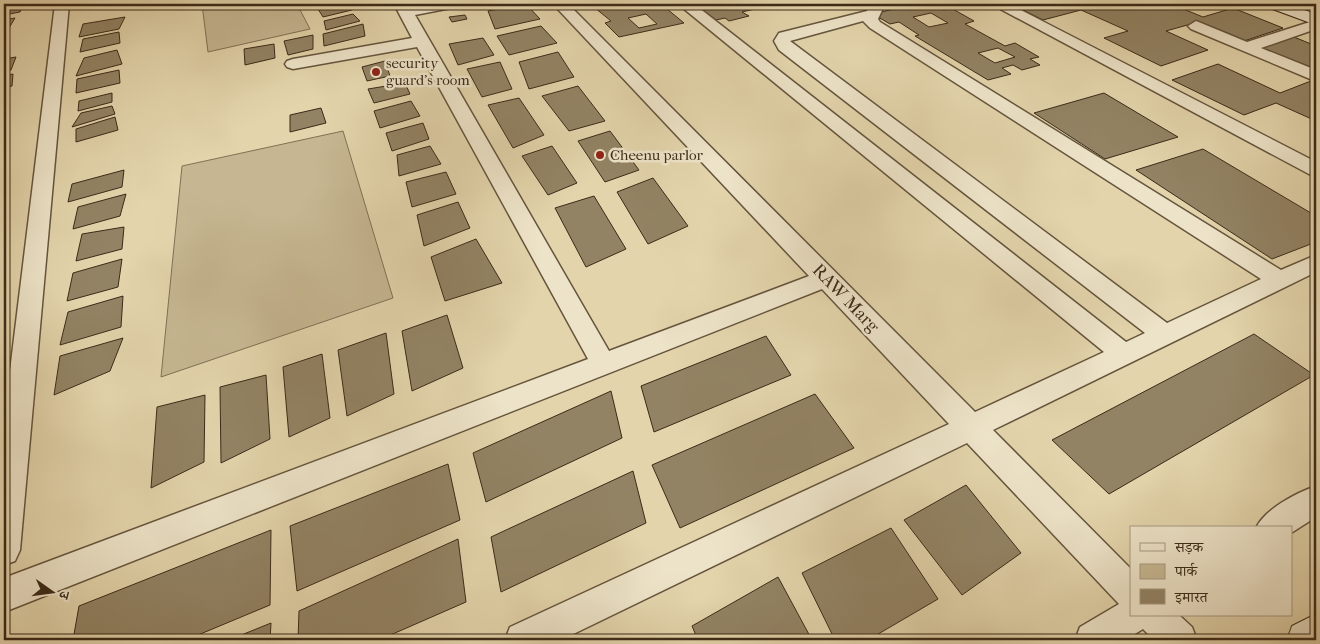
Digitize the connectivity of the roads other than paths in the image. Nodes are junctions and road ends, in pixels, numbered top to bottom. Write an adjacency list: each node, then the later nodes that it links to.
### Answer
1 (62, 4): 26 (street)
2 (451, 4): 7 (street)
3 (560, 4): 18 (street, RAW Marg)
4 (685, 4): 21 (street)
5 (998, 4): 16 (street)
6 (1273, 4): 9 (street)
7 (403, 8): 12 (street)
8 (874, 9): 19 (street); 20 (street)
9 (1316, 20)
10 (1316, 24): 13 (street)
11 (1196, 26): 13 (street)
12 (422, 41): 14 (street); 22 (street)
13 (1248, 47): 15 (street)
14 (293, 64)
15 (1315, 76)
16 (1316, 170)
17 (1316, 263): 19 (street)
18 (827, 278): 22 (street); 23 (street, RAW Marg)
19 (1280, 280): 20 (street)
20 (1165, 335): 21 (street)
21 (1124, 354): 23 (street)
22 (603, 363): 28 (street)
23 (972, 427): 27 (street, RAW Marg); 32 (street)
24 (1316, 500): 25 (street)
25 (1275, 526)
26 (4, 550)
27 (1130, 591)
28 (4, 595)
29 (1131, 616): 33 (street)
30 (1155, 616): 34 (street)
31 (1316, 633): 35 (street)
32 (523, 640)
33 (1093, 640)
34 (1179, 640)
35 (1306, 640)

